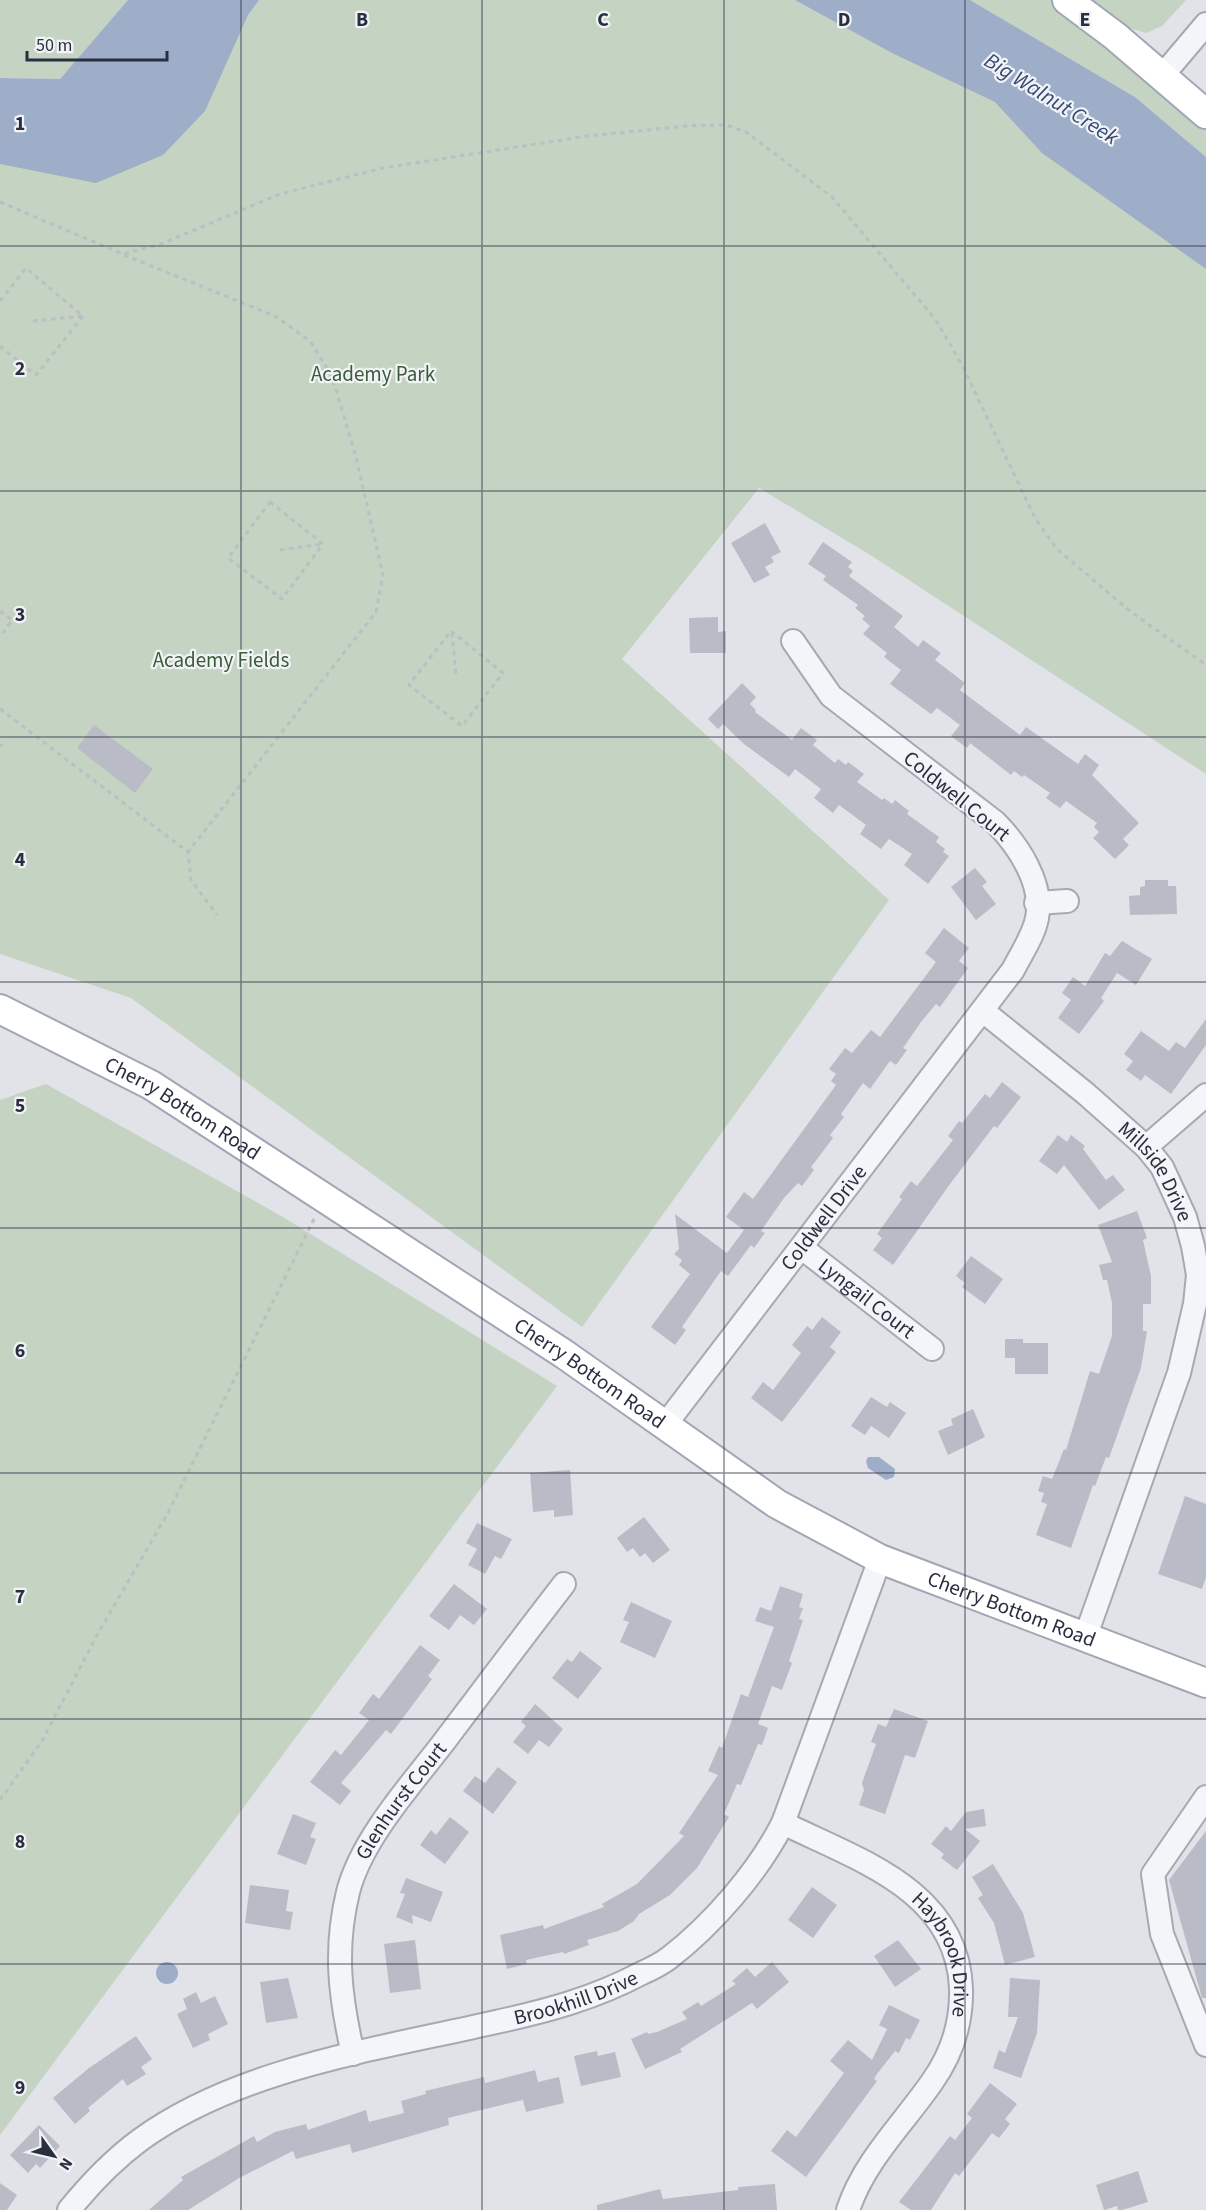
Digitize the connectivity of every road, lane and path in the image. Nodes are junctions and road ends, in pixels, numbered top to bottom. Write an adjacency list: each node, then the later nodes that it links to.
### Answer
1 (1067, 0): 3 (main road)
2 (1206, 24): 3 (street)
3 (1162, 76): 4 (main road)
4 (1206, 114)
5 (0, 202): 6 (path)
6 (123, 254): 17 (path); 20 (path)
7 (0, 301): 8 (path)
8 (83, 316): 9 (path); 10 (path)
9 (33, 321)
10 (0, 346)
11 (323, 544): 11 (path); 12 (path)
12 (280, 550)
13 (0, 611): 15 (path)
14 (451, 631): 14 (path); 18 (path)
15 (0, 637)
16 (794, 641): 22 (street, Coldwell Court)
17 (1206, 665)
18 (456, 675)
19 (0, 709): 20 (path)
20 (188, 852): 23 (path)
21 (1066, 901): 22 (street)
22 (1036, 903): 25 (street, Coldwell Court)
23 (218, 915)
24 (0, 1009): 28 (main road, Cherry Bottom Road)
25 (982, 1011): 27 (street, Millside Drive); 29 (street, Coldwell Drive)
26 (1206, 1095): 27 (street)
27 (1146, 1147): 30 (street, Millside Drive)
28 (324, 1198): 32 (main road, Cherry Bottom Road); 38 (path)
29 (802, 1248): 31 (street, Lyngail Court); 32 (street, Coldwell Drive)
30 (1201, 1304): 35 (street, Millside Drive)
31 (932, 1349)
32 (665, 1425): 33 (main road, Cherry Bottom Road)
33 (880, 1559): 35 (main road, Cherry Bottom Road); 39 (street, Brookhill Drive)
34 (564, 1584): 41 (street, Glenhurst Court)
35 (1086, 1635): 36 (main road, Cherry Bottom Road)
36 (1206, 1683)
37 (1206, 1797): 40 (street)
38 (0, 1800)
39 (783, 1823): 41 (street, Brookhill Drive); 43 (street, Haybrook Drive)
40 (1206, 2045)
41 (353, 2054): 42 (street, Brookhill Drive)
42 (69, 2210)
43 (848, 2210)

